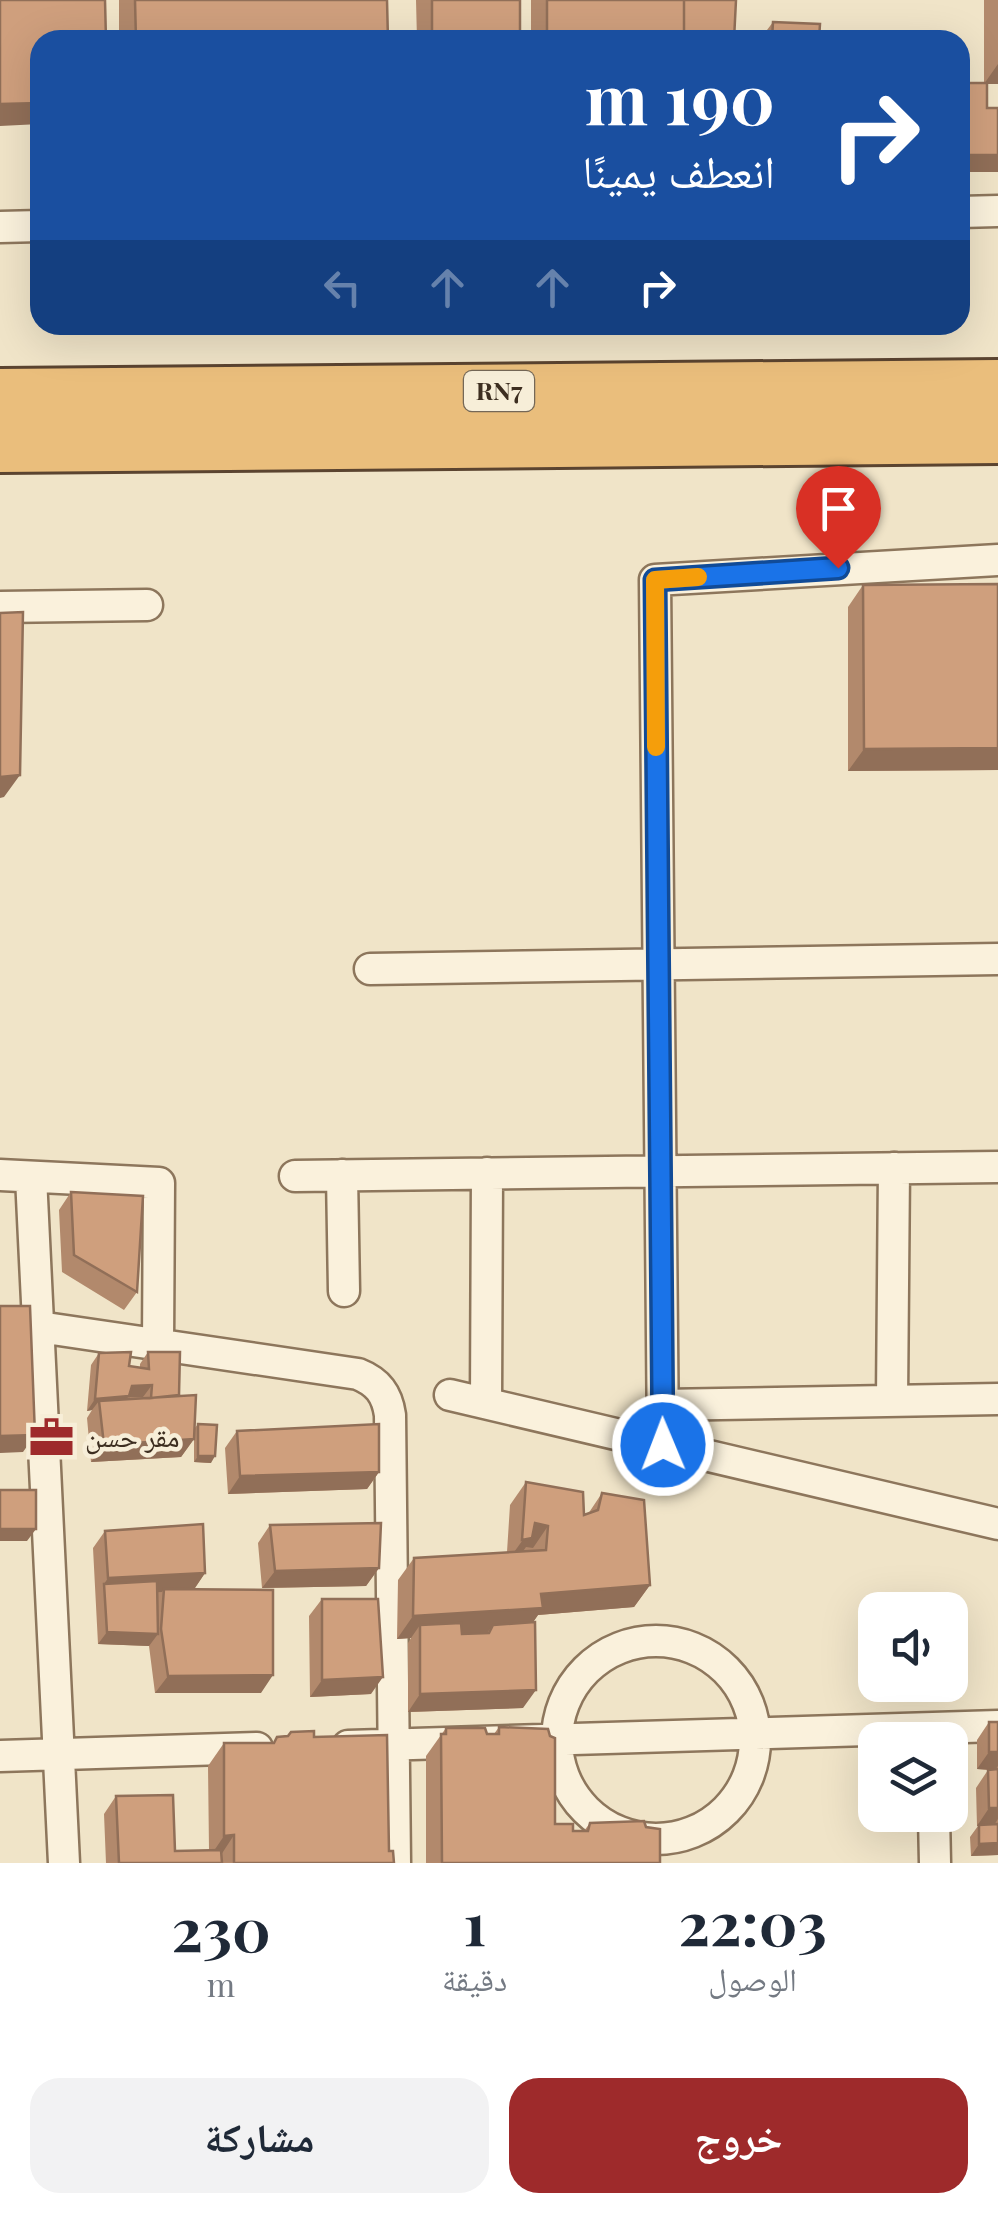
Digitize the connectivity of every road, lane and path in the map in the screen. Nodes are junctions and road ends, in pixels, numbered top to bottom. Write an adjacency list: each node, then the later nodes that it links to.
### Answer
1 (998, 211): 2 (street)
2 (970, 212)
3 (30, 226): 4 (street)
4 (0, 227)
5 (998, 386): 6 (highway, RN7)
6 (0, 395)
7 (998, 438): 8 (highway, RN7)
8 (0, 446)
9 (998, 560): 13 (street)
10 (147, 605): 11 (street)
11 (0, 608)
12 (998, 959): 13 (street)
13 (658, 964): 14 (street); 17 (street)
14 (370, 969)
15 (998, 1167): 16 (street)
16 (894, 1168): 17 (street); 28 (street)
17 (660, 1171): 18 (street); 30 (street)
18 (487, 1173): 20 (street); 29 (street)
19 (0, 1175): 22 (street)
20 (342, 1175): 21 (street); 23 (street)
21 (295, 1176)
22 (31, 1177): 24 (street); 25 (street)
23 (344, 1291)
24 (39, 1328): 25 (street); 39 (street)
25 (158, 1345): 38 (street)
26 (450, 1395): 29 (street)
27 (998, 1399): 28 (street)
28 (892, 1400): 30 (street)
29 (486, 1403): 31 (street)
30 (662, 1404): 31 (street)
31 (663, 1445): 32 (street)
32 (998, 1524)
33 (998, 1726): 34 (street)
34 (968, 1730)
35 (756, 1732): 36 (street); 37 (street); 37 (street); 42 (street)
36 (858, 1733)
37 (557, 1740): 38 (street); 42 (street)
38 (392, 1744): 39 (street); 44 (street)
39 (59, 1754): 40 (street); 43 (street)
40 (0, 1756)
41 (934, 1832): 45 (street)
42 (660, 1851)
43 (64, 1863)
44 (395, 1863)
45 (935, 1863)

